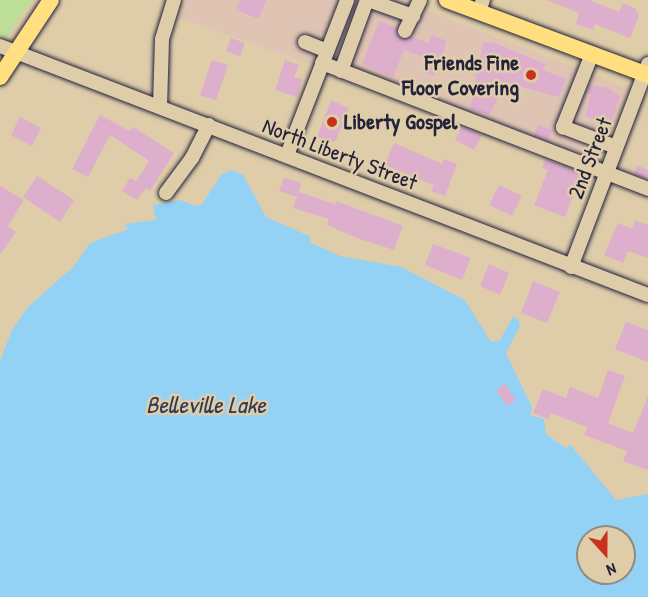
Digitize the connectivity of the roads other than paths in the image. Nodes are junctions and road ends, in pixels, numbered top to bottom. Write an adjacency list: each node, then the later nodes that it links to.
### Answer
1 (51, 0): 12 (main road)
2 (174, 0): 18 (street)
3 (346, 0): 14 (street)
4 (367, 0): 8 (street); 16 (street)
5 (420, 0): 8 (street)
6 (447, 0): 7 (main road)
7 (481, 6): 13 (main road)
8 (413, 16): 9 (street)
9 (405, 31)
10 (305, 42): 14 (street)
11 (0, 46): 12 (street, North Liberty Street)
12 (16, 52): 17 (main road); 18 (street, North Liberty Street)
13 (592, 54): 15 (main road); 20 (street)
14 (325, 57): 16 (street); 21 (street)
15 (647, 70): 20 (street, 2nd Street)
16 (341, 71): 22 (street)
17 (0, 77)
18 (160, 106): 19 (street, North Liberty Street)
19 (209, 125): 21 (street, North Liberty Street); 24 (street)
20 (616, 147): 22 (street, 2nd Street)
21 (287, 155): 25 (street, North Liberty Street)
22 (607, 172): 23 (street); 25 (street, 2nd Street)
23 (648, 189)
24 (166, 193)
25 (570, 267): 26 (street, North Liberty Street)
26 (648, 295)

